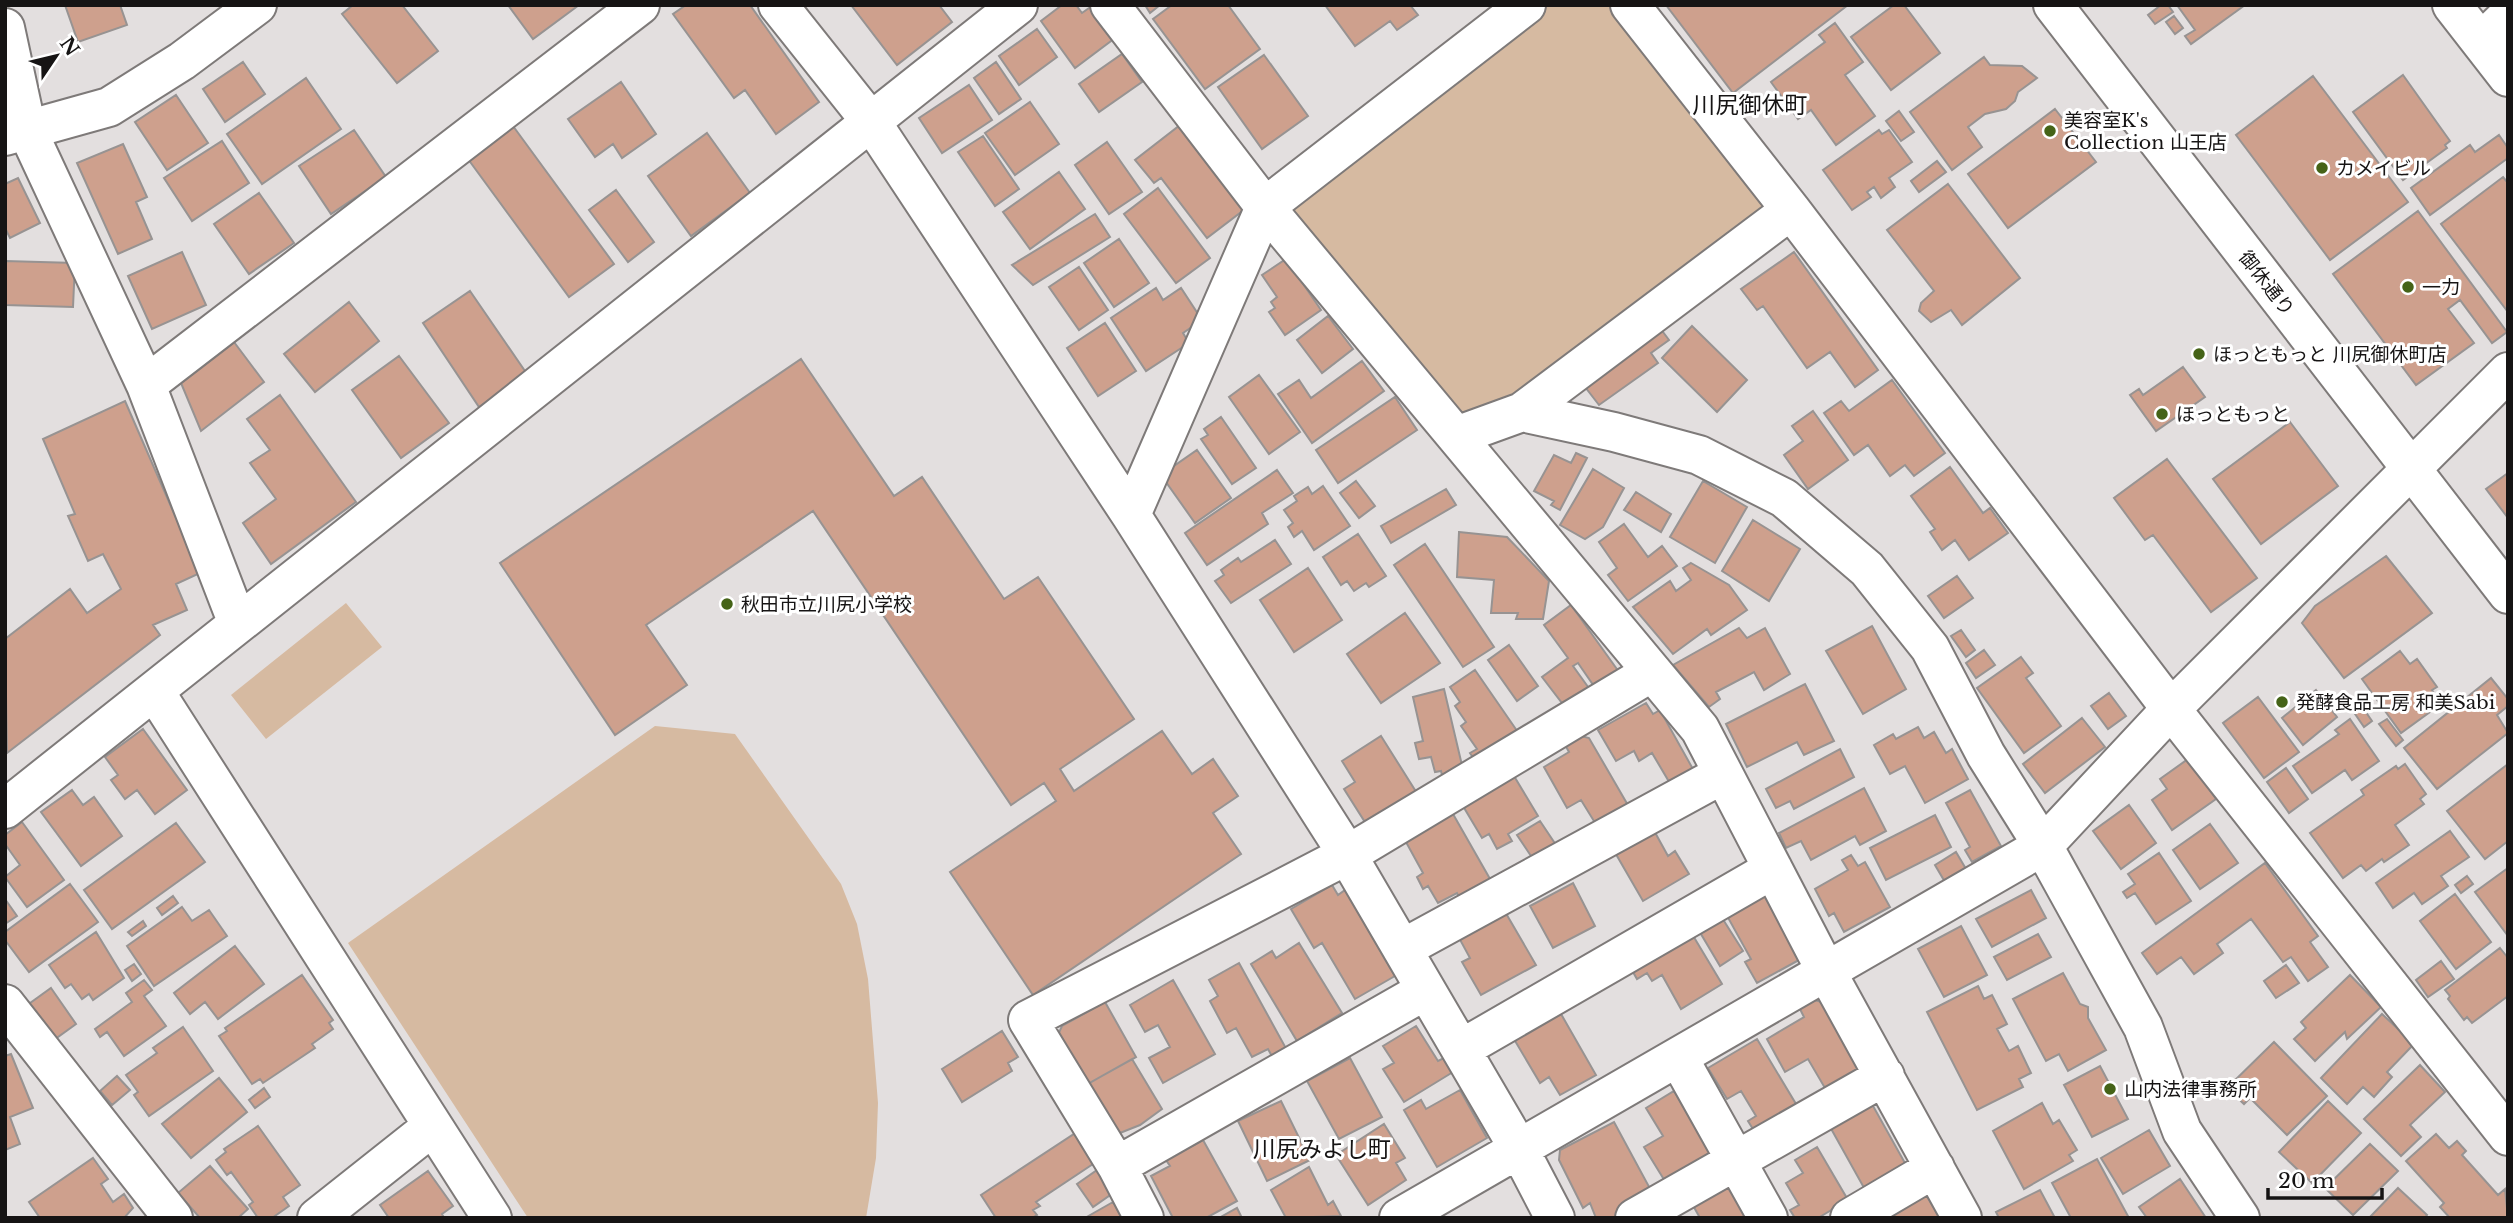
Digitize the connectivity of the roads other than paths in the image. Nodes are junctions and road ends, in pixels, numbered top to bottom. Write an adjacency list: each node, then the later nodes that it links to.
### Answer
1 (257, 5): 14 (street)
2 (640, 5): 18 (street)
3 (778, 5): 13 (street)
4 (1018, 5): 13 (street)
5 (1110, 5): 15 (street)
6 (1525, 5): 15 (street)
7 (1630, 5): 16 (street)
8 (2053, 5): 21 (street, 御休通り)
9 (2452, 5): 11 (street)
10 (5, 28): 14 (street)
11 (2494, 29): 12 (street)
12 (2508, 77)
13 (872, 123): 22 (street); 24 (street)
14 (16, 133): 18 (street)
15 (1265, 207): 20 (street); 22 (street)
16 (1791, 210): 19 (street); 27 (street)
17 (2508, 372): 21 (street)
18 (146, 385): 24 (street)
19 (1522, 412): 20 (street); 30 (street)
20 (1455, 436): 25 (street)
21 (2411, 470): 23 (street, 御休通り); 27 (street)
22 (1131, 515): 31 (street)
23 (2508, 594)
24 (238, 624): 26 (street)
25 (1652, 672): 28 (street); 31 (street)
26 (155, 692): 29 (street); 40 (street)
27 (2171, 709): 30 (street); 41 (street)
28 (1723, 774): 32 (street); 33 (street)
29 (5, 809)
30 (2043, 846): 34 (street); 56 (street)
31 (1347, 855): 33 (street); 44 (street)
32 (1773, 869): 34 (street); 37 (street)
33 (1402, 949): 35 (street)
34 (1826, 971): 38 (street); 39 (street)
35 (1426, 990): 37 (street); 44 (street)
36 (5, 1004): 46 (street)
37 (1461, 1049): 42 (street)
38 (1678, 1057): 42 (street); 43 (street)
39 (1885, 1076): 43 (street); 45 (street)
40 (433, 1126): 47 (street); 48 (street)
41 (2508, 1136)
42 (1519, 1149): 50 (street); 51 (street)
43 (1737, 1160): 52 (street); 53 (street)
44 (1117, 1166): 49 (street)
45 (1935, 1168): 54 (street); 55 (street)
46 (173, 1218)
47 (317, 1218)
48 (492, 1218)
49 (1144, 1218)
50 (1399, 1218)
51 (1555, 1218)
52 (1635, 1218)
53 (1768, 1218)
54 (1850, 1218)
55 (1962, 1218)
56 (2240, 1218)

